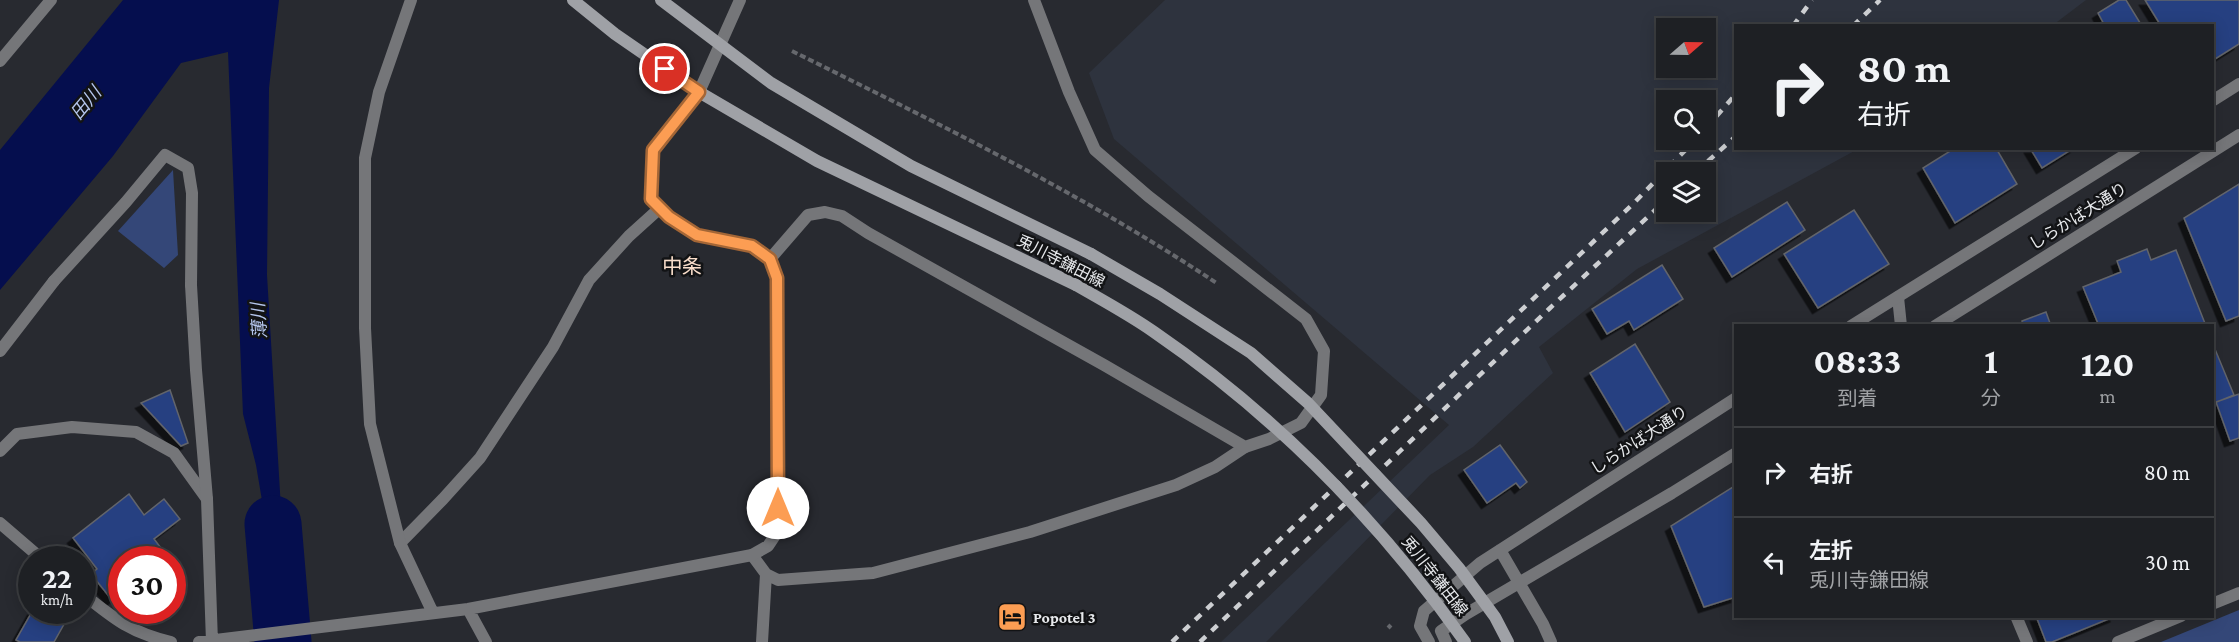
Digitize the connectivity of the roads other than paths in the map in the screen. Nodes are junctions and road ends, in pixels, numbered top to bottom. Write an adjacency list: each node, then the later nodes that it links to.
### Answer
1 (51, 0): 8 (street)
2 (411, 0): 27 (street)
3 (573, 0): 10 (main road, 兎川寺鎌田線)
4 (661, 0): 7 (main road, 兎川寺鎌田線)
5 (740, 0): 7 (street)
6 (1034, 0): 22 (street)
7 (720, 44): 10 (street); 47 (main road, 兎川寺鎌田線, bridge)
8 (0, 61)
9 (2239, 84): 11 (street)
10 (699, 92): 14 (street); 46 (main road, 兎川寺鎌田線, bridge)
11 (2214, 100)
12 (2239, 135): 19 (street, しらかば大通り)
13 (2133, 150): 16 (street, しらかば大通り)
14 (660, 208): 15 (street); 27 (street)
15 (770, 259): 22 (street); 30 (street)
16 (1898, 297): 17 (street, しらかば大通り); 18 (street)
17 (1854, 324)
18 (1901, 324)
19 (1938, 324)
20 (0, 351): 25 (street)
21 (1734, 399): 29 (street, しらかば大通り)
22 (1245, 447): 31 (street)
23 (0, 450): 25 (street)
24 (1734, 454): 32 (street)
25 (207, 498): 41 (street)
26 (0, 524): 28 (street)
27 (400, 543): 37 (street)
28 (26, 546)
29 (1500, 550): 32 (street); 44 (street, しらかば大通り)
30 (752, 555): 31 (street); 36 (street)
31 (766, 574): 43 (street)
32 (1519, 583): 45 (street); 48 (street)
33 (2239, 593): 34 (street)
34 (2214, 603)
35 (96, 604): 40 (street)
36 (468, 609): 37 (street); 42 (street)
37 (433, 613): 41 (street)
38 (2017, 618): 49 (street)
39 (2176, 618): 50 (street)
40 (171, 642)
41 (207, 642)
42 (486, 642)
43 (762, 642)
44 (1429, 642)
45 (1446, 642)
46 (1465, 642)
47 (1508, 642)
48 (1551, 642)
49 (2027, 642)
50 (2118, 642)

